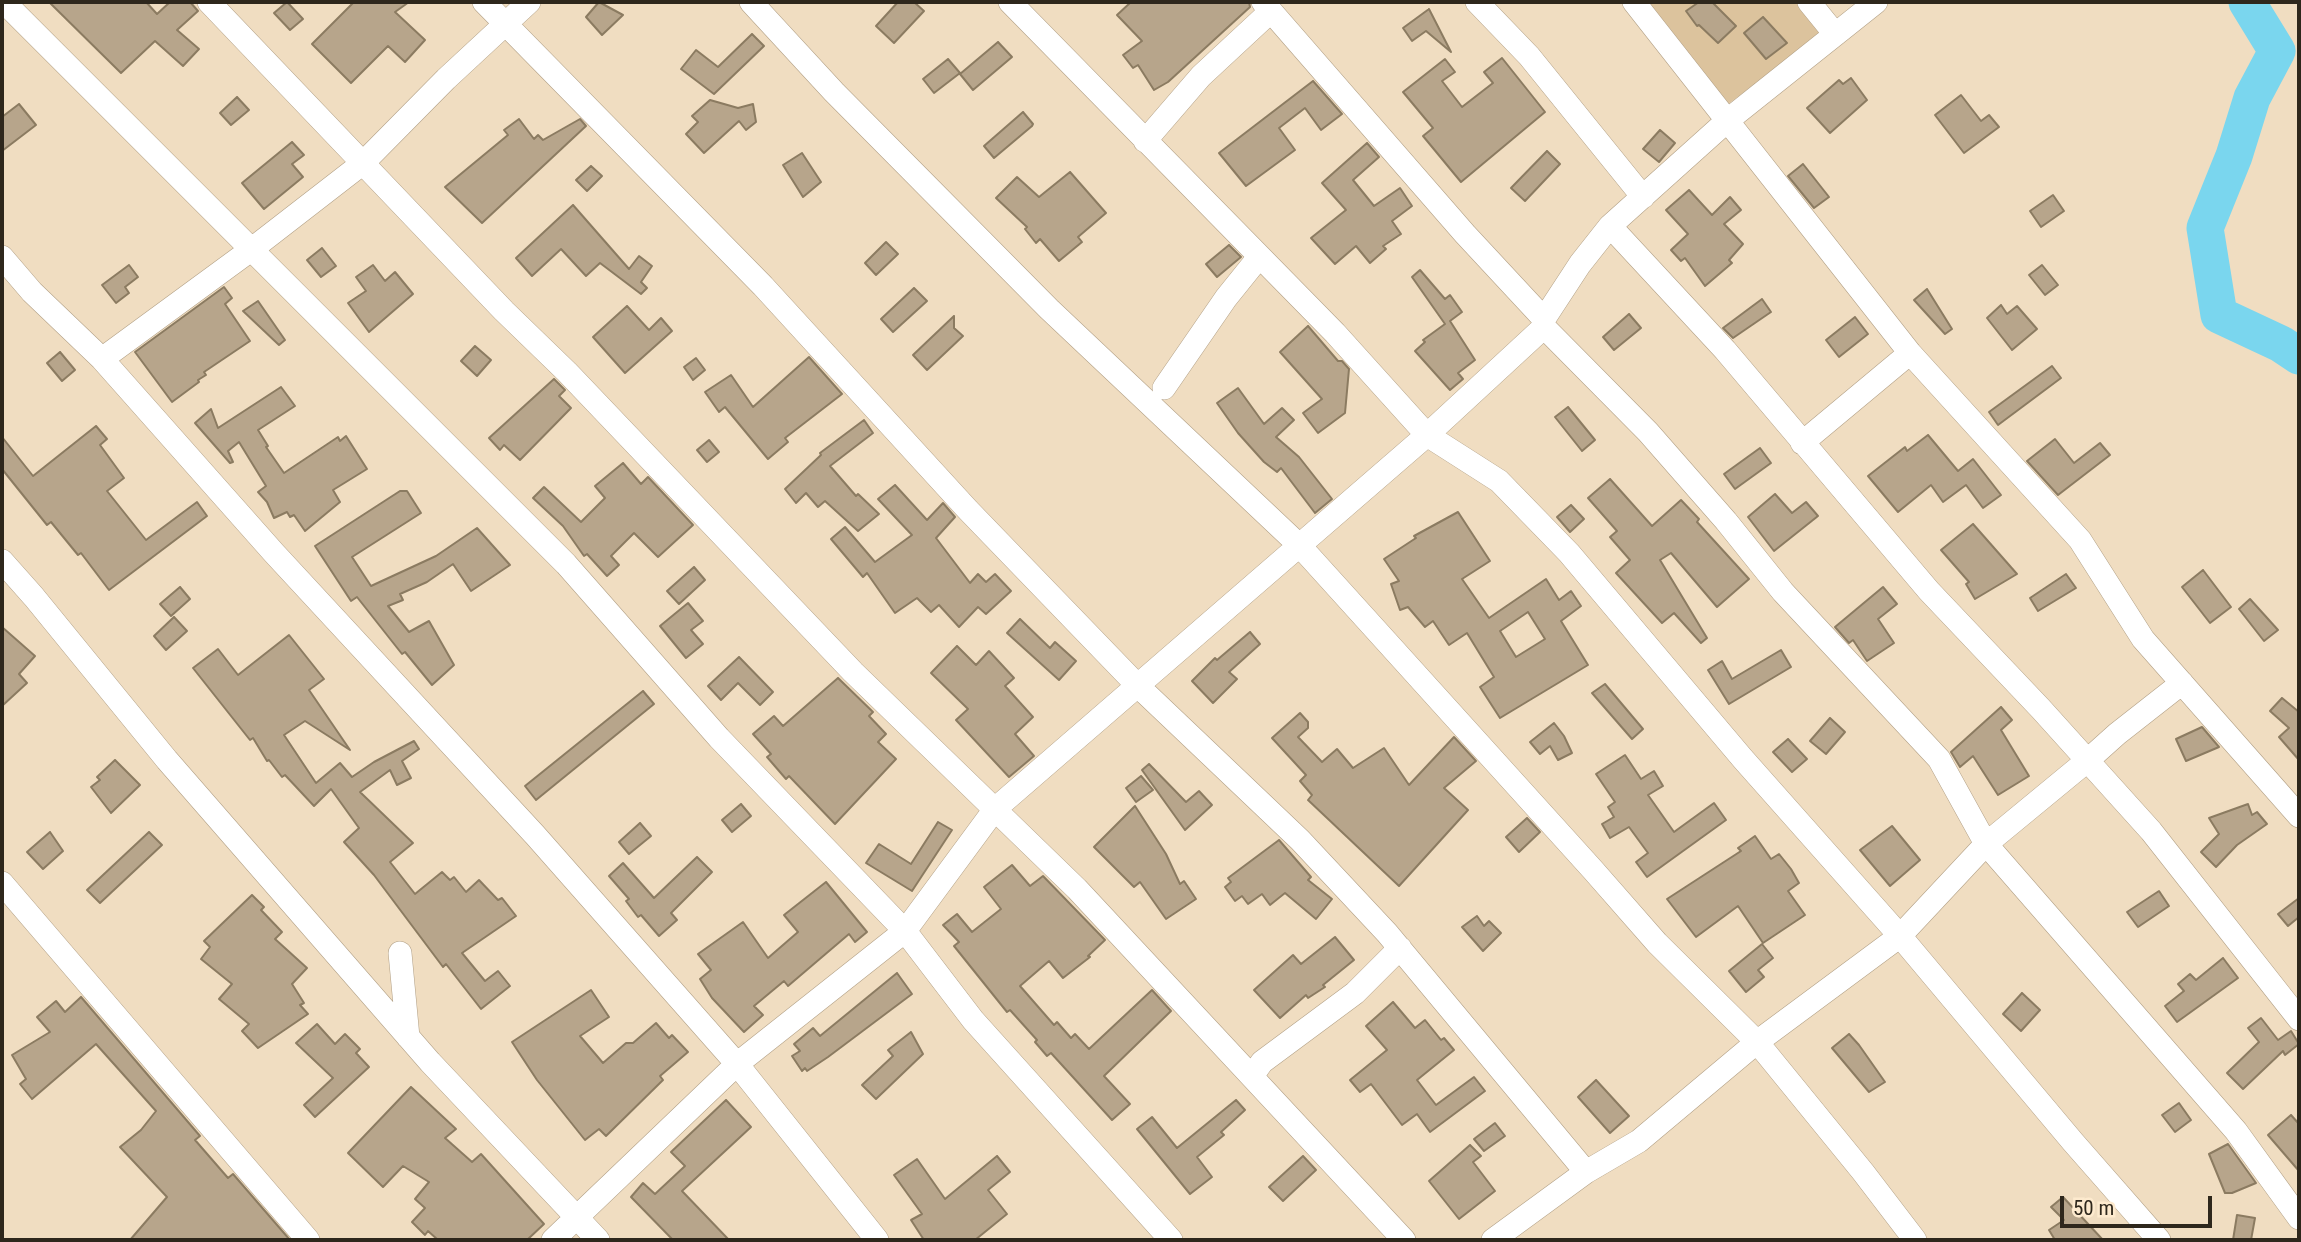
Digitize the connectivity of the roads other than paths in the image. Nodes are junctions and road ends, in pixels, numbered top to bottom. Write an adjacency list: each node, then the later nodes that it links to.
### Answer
1 (4, 2): 19 (street)
2 (209, 2): 16 (street)
3 (484, 2): 12 (street)
4 (529, 2): 12 (street)
5 (751, 2): 28 (street)
6 (1010, 2): 15 (street)
7 (1478, 2): 17 (street)
8 (1634, 2): 14 (street)
9 (1809, 2): 13 (street)
10 (1876, 2): 13 (street)
11 (1267, 6): 15 (street); 22 (street)
12 (506, 24): 16 (street); 31 (street)
13 (1835, 34): 14 (street)
14 (1728, 120): 17 (street); 23 (street)
15 (1145, 141): 21 (street)
16 (363, 163): 19 (street); 33 (street)
17 (1643, 197): 18 (street)
18 (1610, 226): 22 (street); 27 (street)
19 (252, 249): 24 (street); 37 (street)
20 (2, 257): 24 (street)
21 (1259, 257): 25 (street); 26 (street)
22 (1544, 323): 26 (street); 35 (street)
23 (1910, 353): 27 (street); 30 (street)
24 (102, 359): 44 (street)
25 (1164, 388)
26 (1427, 435): 28 (street); 38 (street)
27 (1802, 443): 32 (street)
28 (1300, 546): 31 (street); 43 (street)
29 (2, 561): 42 (street)
30 (2182, 683): 32 (street); 34 (street)
31 (1137, 685): 33 (street); 39 (street)
32 (2088, 761): 35 (street); 41 (street)
33 (995, 809): 37 (street); 45 (street)
34 (2299, 816)
35 (1986, 844): 38 (street); 48 (street)
36 (2, 883): 49 (street)
37 (905, 931): 44 (street); 53 (street)
38 (1900, 936): 43 (street); 57 (street)
39 (1400, 948): 45 (street); 46 (street)
40 (400, 953): 42 (street)
41 (2299, 1019)
42 (408, 1037): 47 (street)
43 (1757, 1042): 46 (street); 56 (street)
44 (737, 1063): 47 (street); 52 (street)
45 (1252, 1076): 54 (street)
46 (1586, 1172): 55 (street)
47 (575, 1217): 50 (street); 51 (street)
48 (2299, 1218)
49 (308, 1240)
50 (553, 1240)
51 (598, 1240)
52 (877, 1240)
53 (1171, 1240)
54 (1404, 1240)
55 (1493, 1240)
56 (1915, 1240)
57 (2159, 1240)

